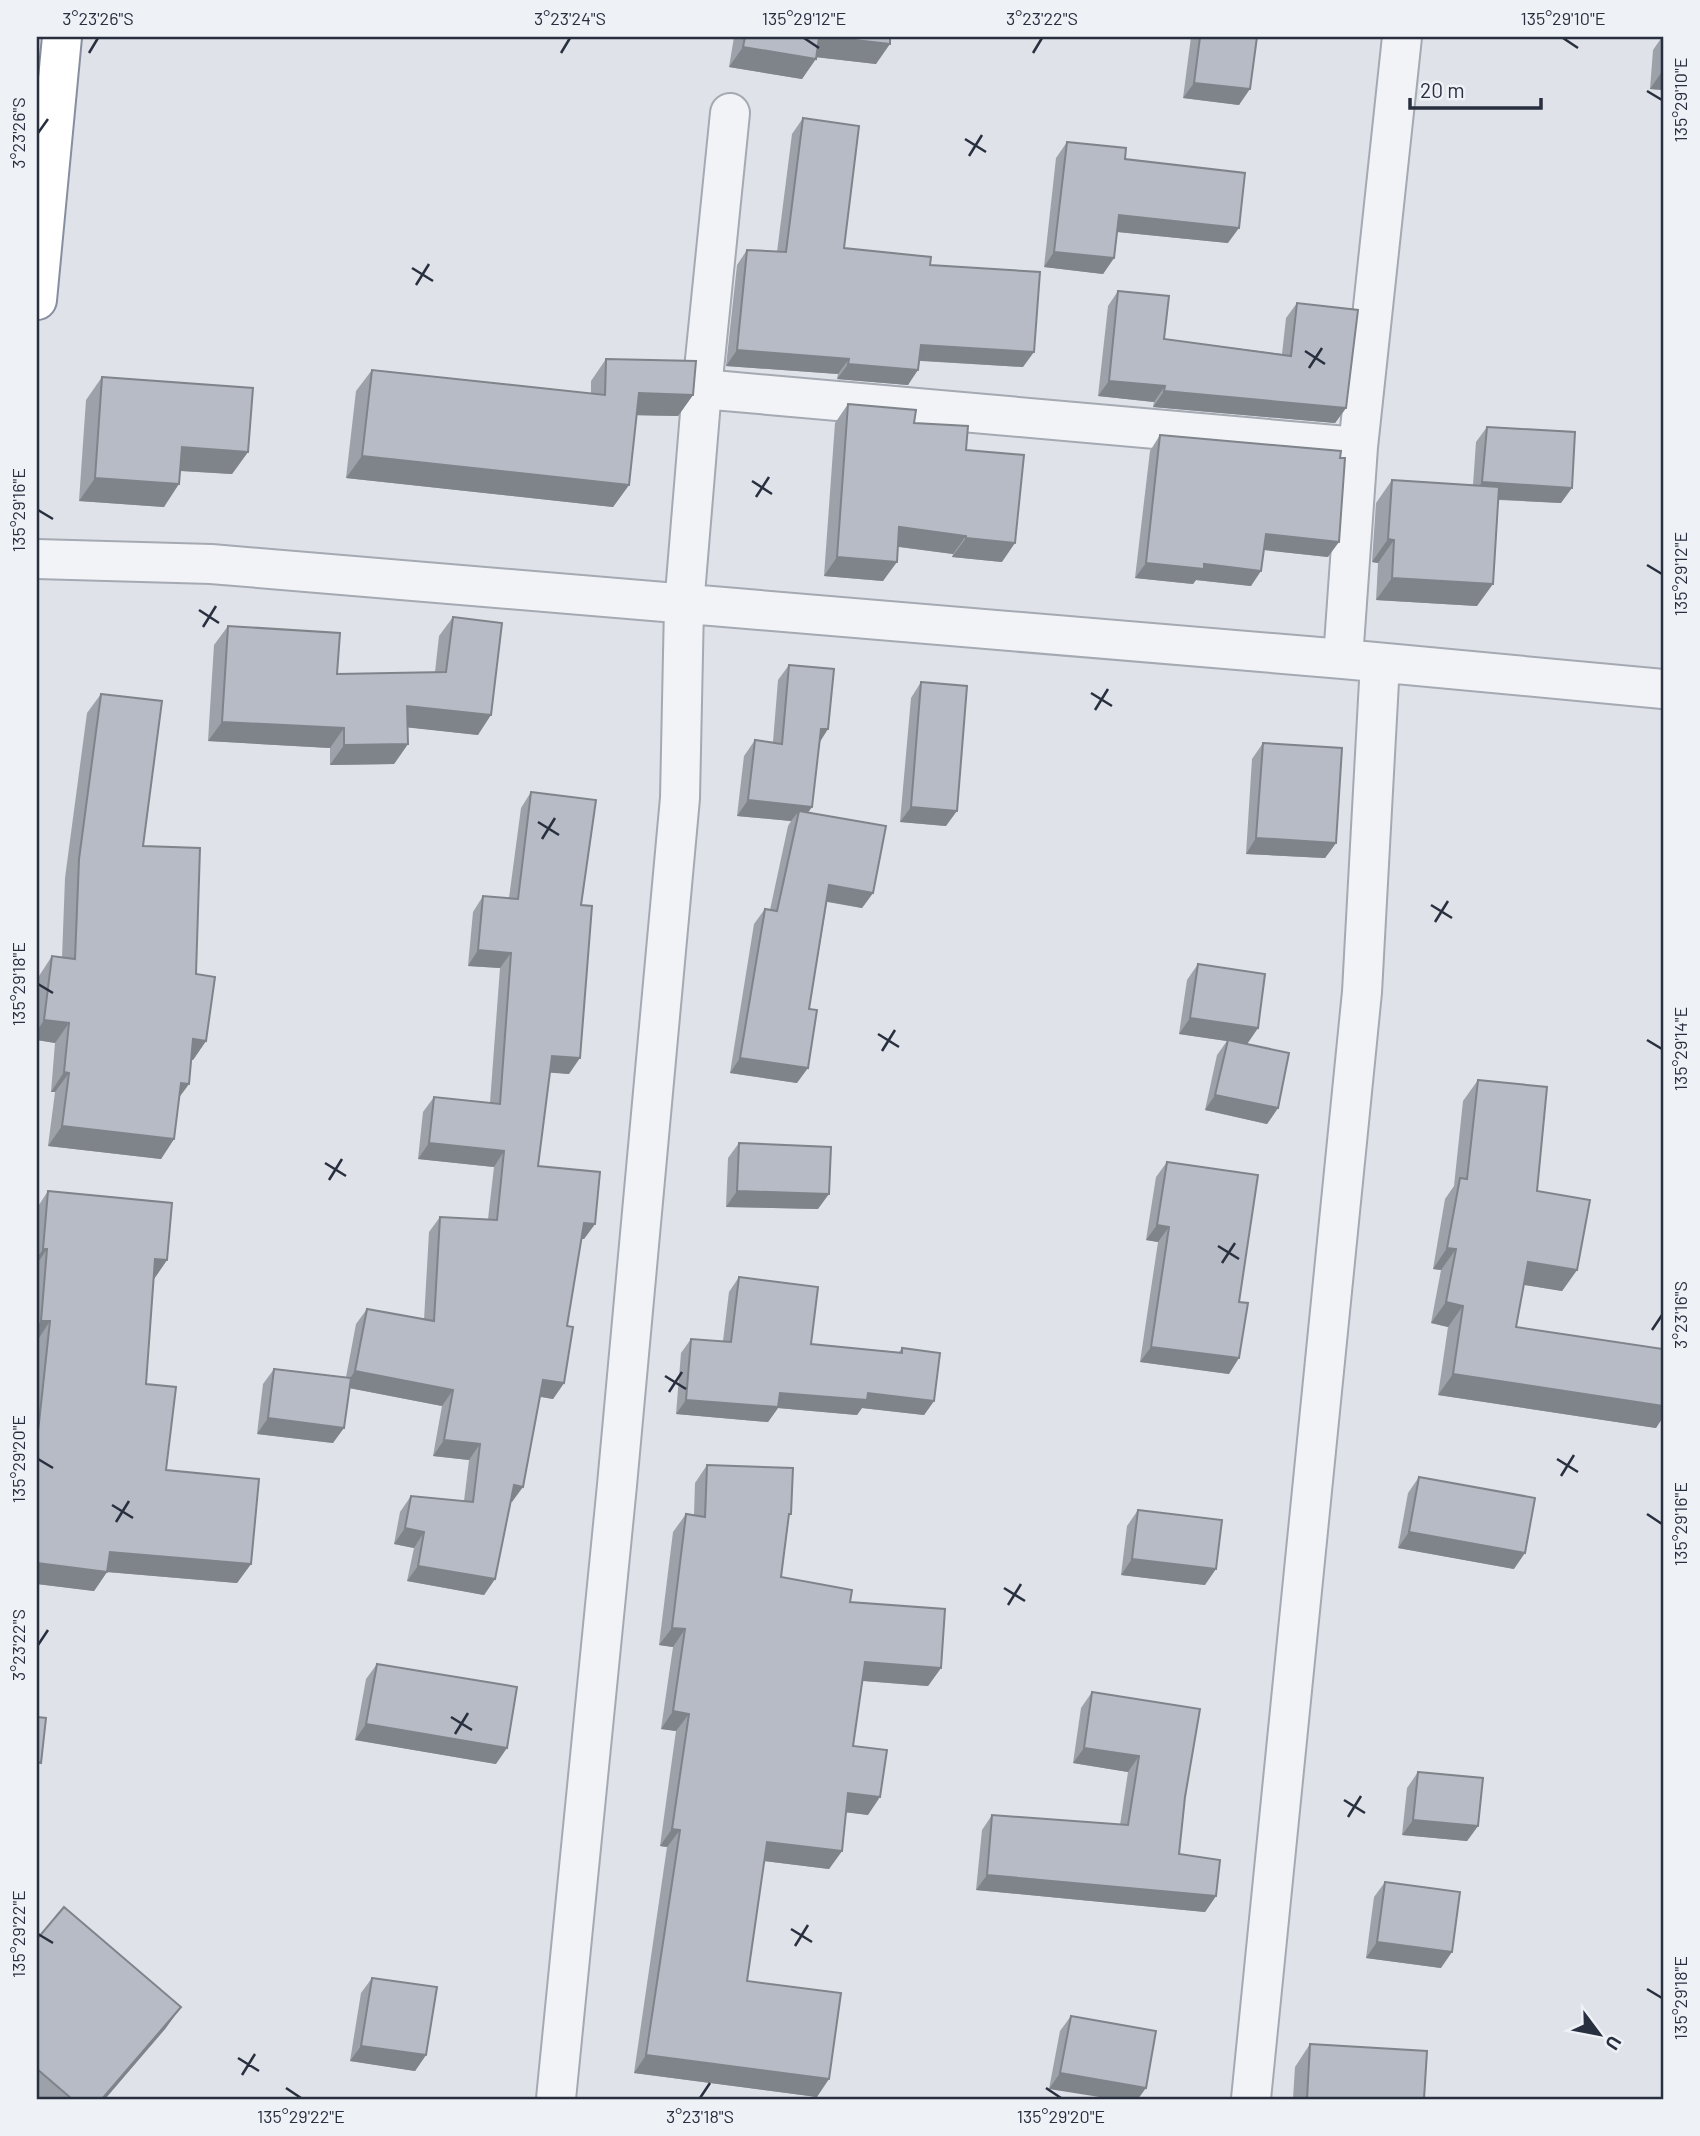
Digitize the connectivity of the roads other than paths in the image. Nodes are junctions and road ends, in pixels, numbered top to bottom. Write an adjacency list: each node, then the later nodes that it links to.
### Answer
1 (62, 37): 4 (highway)
2 (1402, 37): 6 (street)
3 (730, 113): 5 (street)
4 (37, 300)
5 (702, 389): 6 (street); 8 (street)
6 (1358, 447): 9 (street)
7 (37, 559): 8 (street)
8 (684, 606): 9 (street); 12 (street)
9 (1343, 659): 10 (street)
10 (1380, 663): 11 (street); 13 (street)
11 (1663, 688)
12 (556, 2099)
13 (1251, 2099)

